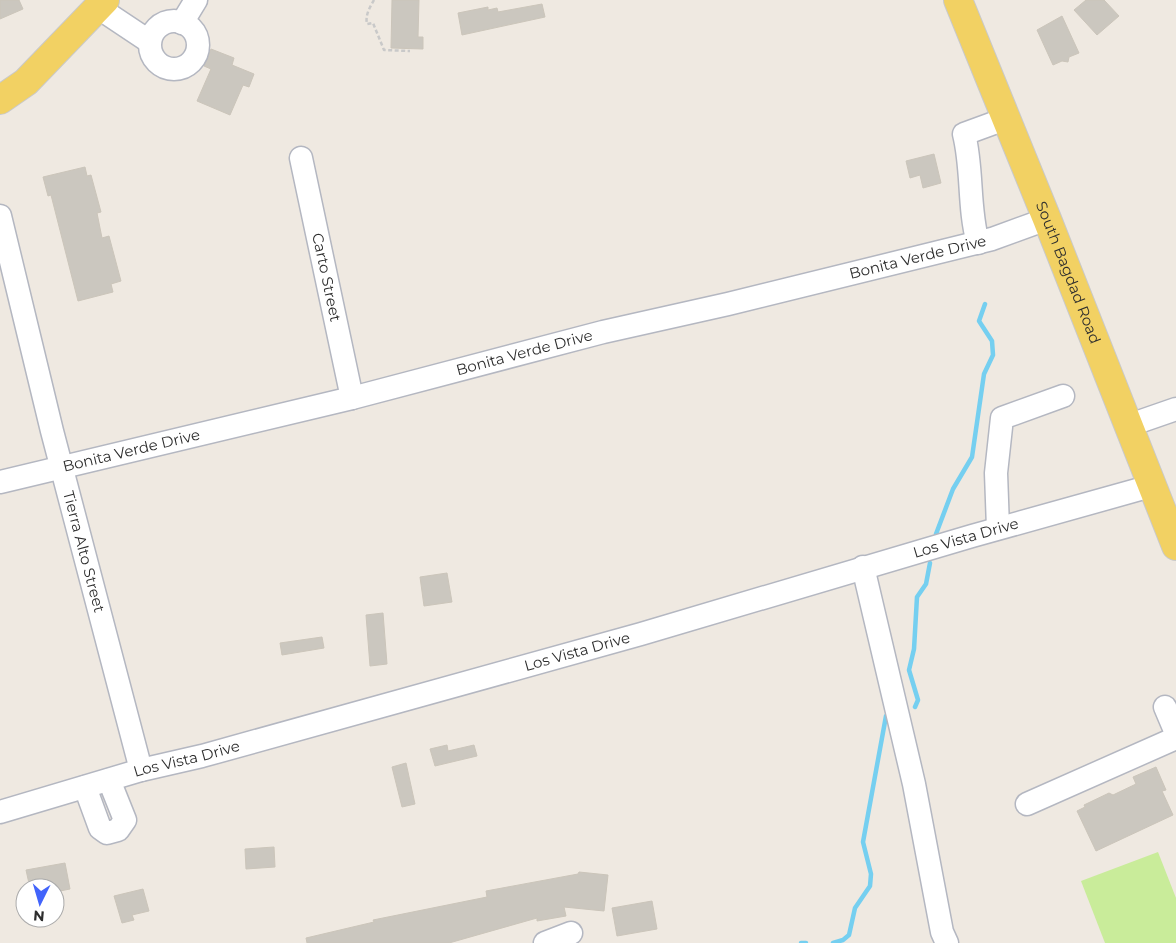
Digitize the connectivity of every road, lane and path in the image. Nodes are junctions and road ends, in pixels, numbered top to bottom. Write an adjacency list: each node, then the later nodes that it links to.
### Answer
1 (196, 0): 5 (street)
2 (959, 0): 9 (main road, South Bagdad Road)
3 (372, 1): 7 (path)
4 (102, 4): 6 (street); 8 (main road)
5 (182, 23): 6 (street); 6 (street)
6 (150, 42)
7 (410, 51)
8 (0, 100)
9 (1005, 118): 12 (main road, South Bagdad Road); 13 (street)
10 (301, 158): 15 (street, Carto Street)
11 (0, 216): 18 (street, Tierra Alto Street)
12 (1047, 220): 13 (street, Bonita Verde Drive); 17 (main road, South Bagdad Road)
13 (978, 243): 15 (street, Bonita Verde Drive)
14 (1063, 396): 21 (street)
15 (352, 398): 18 (street, Bonita Verde Drive)
16 (1176, 409): 17 (street)
17 (1127, 426): 20 (main road, South Bagdad Road)
18 (61, 466): 19 (street, Bonita Verde Drive); 27 (street, Tierra Alto Street)
19 (0, 482)
20 (1152, 486): 21 (street, Los Vista Drive); 22 (main road, South Bagdad Road)
21 (998, 528): 23 (street, Los Vista Drive)
22 (1176, 546)
23 (863, 568): 27 (street, Los Vista Drive); 34 (street)
24 (1165, 707): 25 (street)
25 (1176, 733)
26 (1176, 738): 30 (street)
27 (141, 770): 28 (street, Los Vista Drive)
28 (109, 780): 29 (street, Los Vista Drive); 29 (street)
29 (85, 787): 31 (street, Los Vista Drive)
30 (1026, 804)
31 (0, 812)
32 (571, 933): 33 (street)
33 (545, 943)
34 (947, 943)

